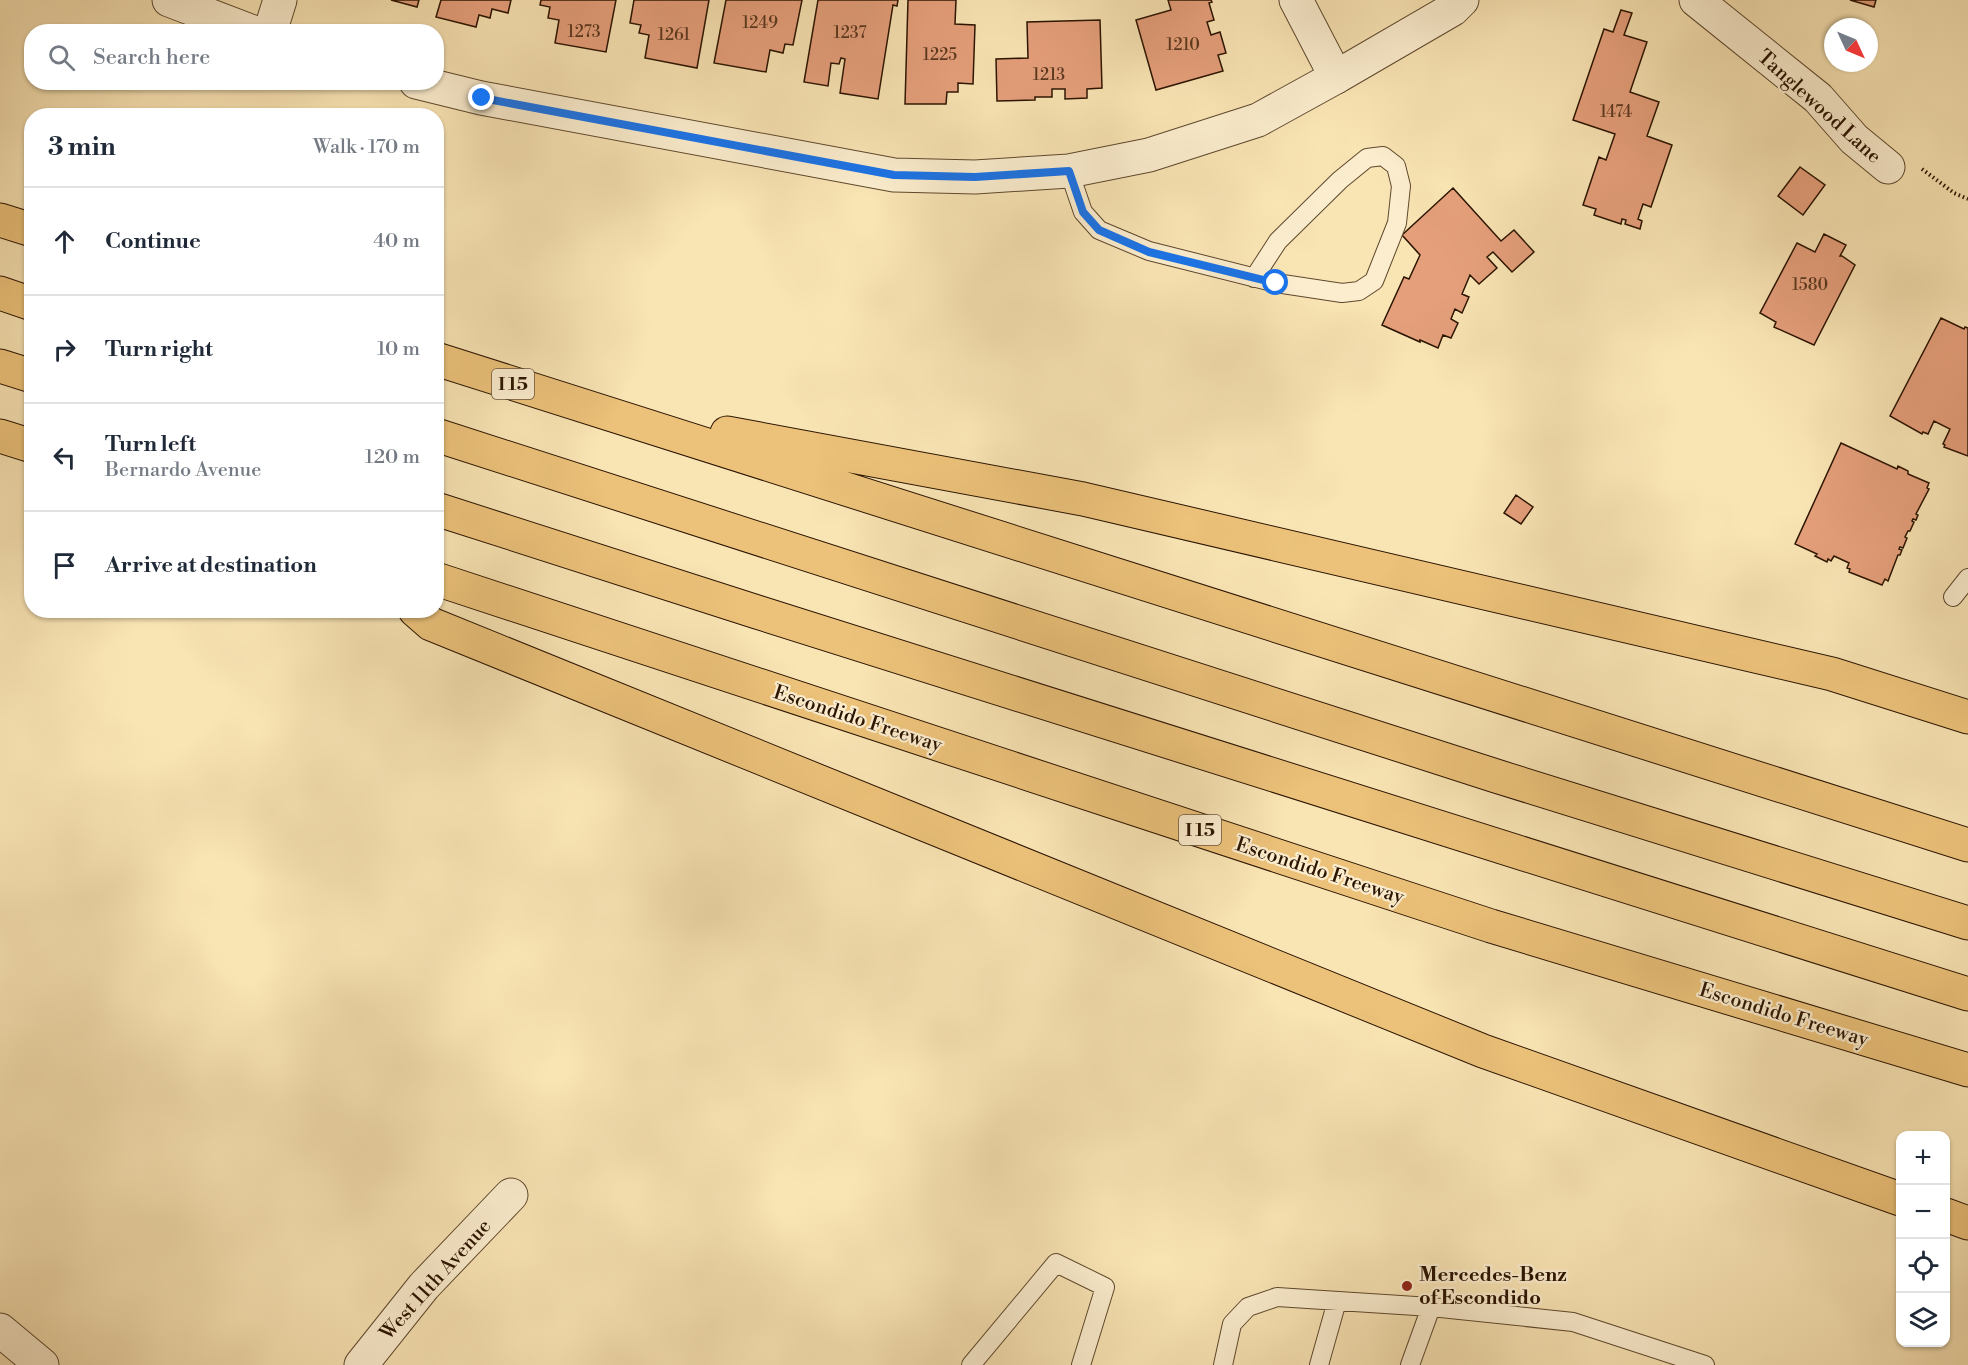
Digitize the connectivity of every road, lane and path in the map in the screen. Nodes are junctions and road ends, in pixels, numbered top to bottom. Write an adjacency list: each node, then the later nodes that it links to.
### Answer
1 (169, 0): 6 (street)
2 (280, 0): 7 (street)
3 (1296, 0): 8 (street)
4 (1462, 0): 8 (street)
5 (1696, 0): 10 (street, Tanglewood Lane)
6 (232, 24)
7 (272, 24)
8 (1336, 76): 11 (street)
9 (444, 89): 11 (street)
10 (1888, 167): 12 (path)
11 (1069, 171): 15 (lane)
12 (1968, 199)
13 (0, 220): 14 (highway)
14 (24, 228)
15 (1254, 278): 15 (lane)
16 (0, 294): 17 (highway)
17 (24, 302)
18 (444, 362): 21 (highway, I 15)
19 (0, 366): 20 (highway)
20 (24, 374)
21 (589, 408): 30 (highway); 31 (highway, I 15)
22 (0, 436): 24 (highway)
23 (444, 438): 32 (highway)
24 (24, 444)
25 (444, 512): 33 (highway)
26 (1968, 578): 28 (lane)
27 (444, 582): 34 (highway, Escondido Freeway / I 15)
28 (1953, 597)
29 (425, 618): 36 (highway)
30 (1968, 717)
31 (1968, 845)
32 (1968, 922)
33 (1968, 994)
34 (1968, 1070)
35 (512, 1195): 43 (street, West 11th Avenue)
36 (1896, 1198)
37 (1950, 1216): 38 (highway)
38 (1968, 1223)
39 (1337, 1301): 40 (lane); 46 (lane); 47 (lane)
40 (1431, 1307): 48 (lane); 49 (lane)
41 (0, 1330): 42 (street)
42 (42, 1365)
43 (361, 1365)
44 (971, 1365): 45 (lane)
45 (1081, 1365)
46 (1223, 1365)
47 (1319, 1365)
48 (1410, 1365)
49 (1705, 1365)

